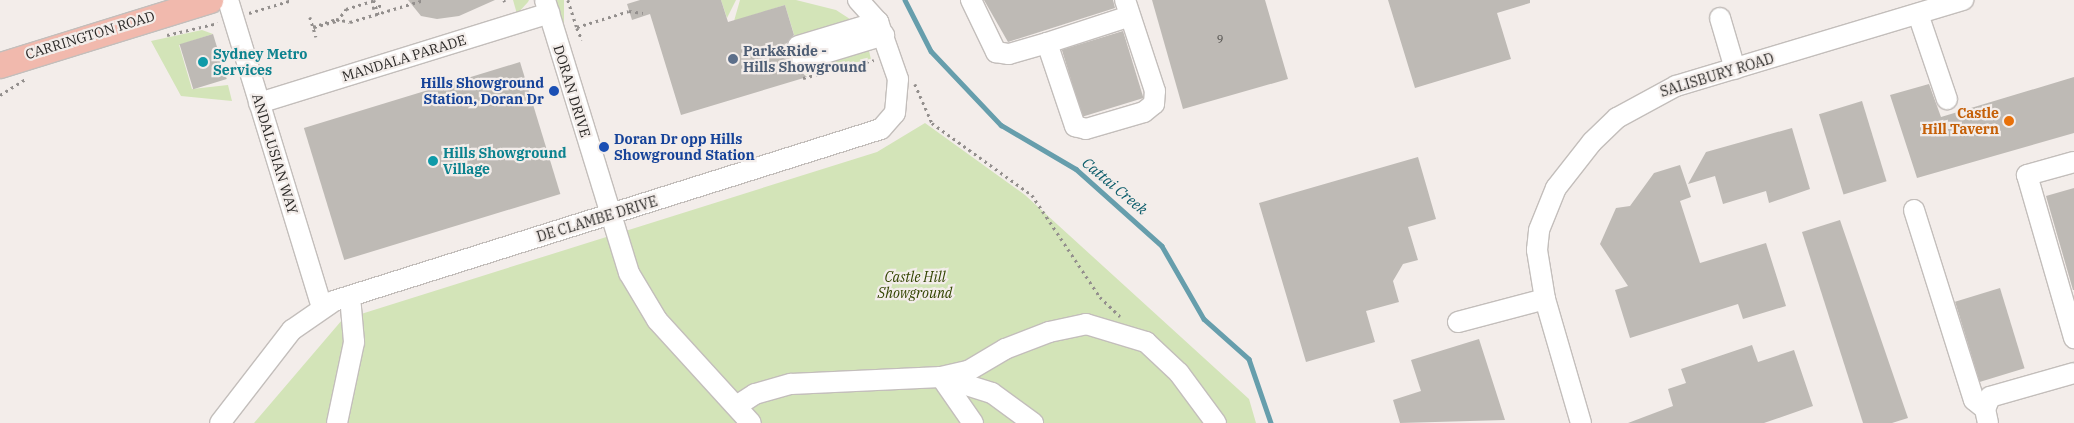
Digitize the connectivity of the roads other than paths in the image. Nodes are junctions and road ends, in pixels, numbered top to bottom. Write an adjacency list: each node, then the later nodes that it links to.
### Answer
1 (210, 0): 13 (main road, CARRINGTON ROAD)
2 (228, 0): 16 (street, ANDALUSIAN WAY)
3 (858, 0): 10 (street, DE CLAMBE DRIVE)
4 (970, 0): 11 (street)
5 (1962, 0): 8 (street, SALISBURY ROAD)
6 (547, 6): 16 (street, MANDALA PARADE); 19 (street, DORAN DRIVE)
7 (1128, 8): 11 (street); 11 (street)
8 (1918, 14): 14 (street, SALISBURY ROAD); 15 (street)
9 (1720, 18): 14 (street)
10 (881, 29): 12 (street); 19 (street, DE CLAMBE DRIVE)
11 (1047, 43)
12 (801, 62)
13 (0, 64)
14 (1735, 69): 21 (street, SALISBURY ROAD)
15 (1947, 99)
16 (259, 103): 22 (street, ANDALUSIAN WAY)
17 (2074, 162): 24 (street)
18 (1914, 210): 28 (street)
19 (611, 215): 20 (street, DE CLAMBE DRIVE); 27 (street, DORAN DRIVE)
20 (350, 296): 22 (street, DE CLAMBE DRIVE); 30 (street)
21 (1545, 299): 23 (street); 35 (street, SALISBURY ROAD)
22 (322, 307): 29 (street, DE CLAMBE DRIVE)
23 (1458, 322)
24 (2074, 338)
25 (2074, 373): 28 (street)
26 (942, 377): 27 (street); 32 (street); 33 (street); 34 (street)
27 (738, 405): 31 (street, DORAN DRIVE)
28 (1987, 416)
29 (220, 423)
30 (337, 423)
31 (751, 423)
32 (973, 423)
33 (1033, 423)
34 (1216, 423)
35 (1582, 423)

